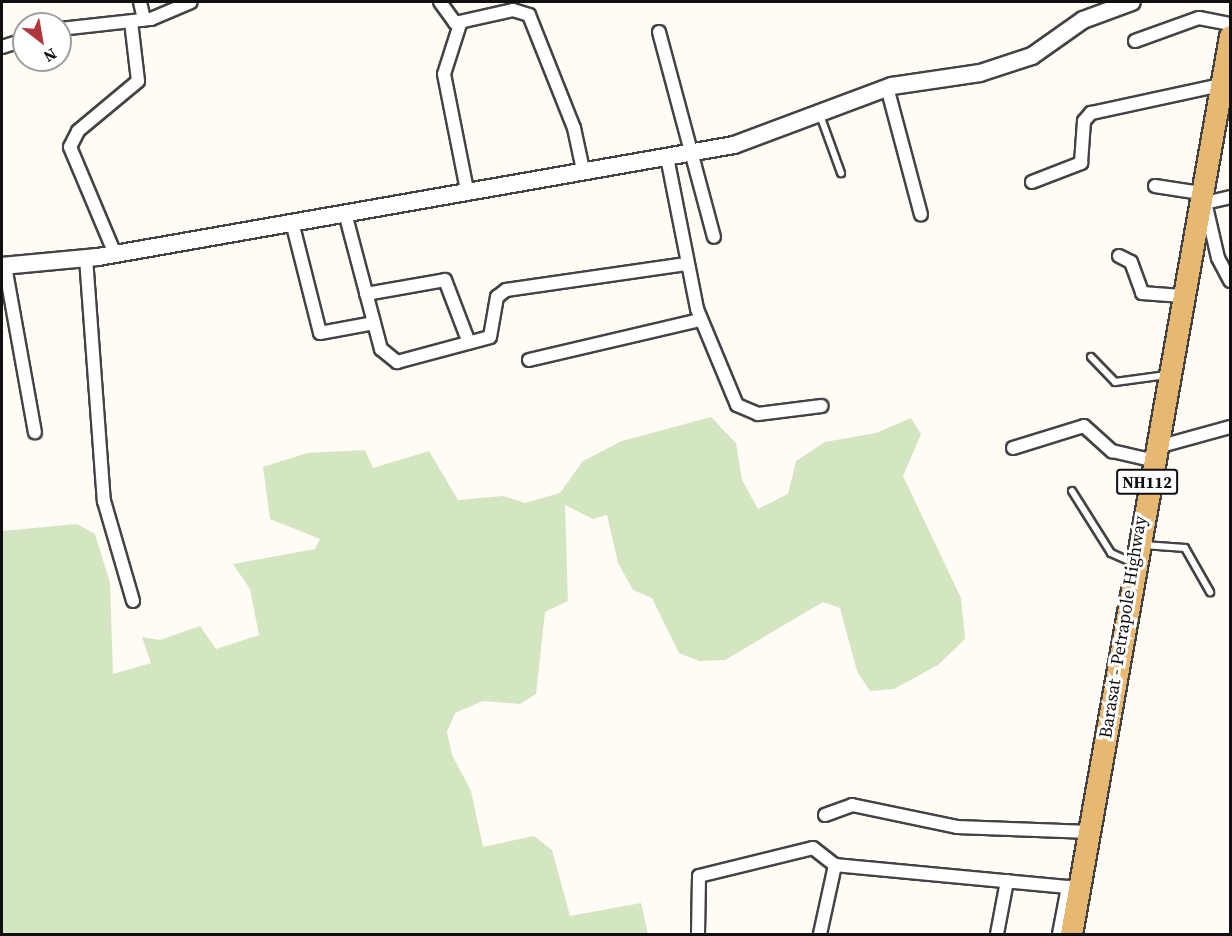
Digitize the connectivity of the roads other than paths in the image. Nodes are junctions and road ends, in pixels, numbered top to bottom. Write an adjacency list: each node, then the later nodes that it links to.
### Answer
1 (140, 2): 5 (street)
2 (190, 2): 5 (street)
3 (440, 2): 6 (street)
4 (1132, 2): 13 (street)
5 (138, 20): 8 (street); 28 (street)
6 (460, 24): 17 (street); 21 (street)
7 (1230, 24): 11 (street)
8 (72, 28)
9 (659, 32): 15 (street)
10 (1230, 36): 12 (highway, Barasat - Petrapole Highway / NH112)
11 (1135, 41)
12 (1221, 85): 19 (street); 22 (highway, Barasat - Petrapole Highway / NH112)
13 (887, 87): 14 (street); 25 (street)
14 (820, 114): 15 (street); 18 (lane)
15 (695, 152): 16 (street); 27 (street)
16 (667, 157): 17 (street); 31 (street)
17 (583, 170): 21 (street)
18 (841, 173)
19 (1032, 182)
20 (1155, 186): 22 (street)
21 (467, 190): 24 (street)
22 (1202, 194): 23 (street); 33 (street); 35 (highway, Barasat - Petrapole Highway / NH112)
23 (1230, 197)
24 (345, 213): 26 (street); 34 (street)
25 (921, 215)
26 (292, 222): 28 (street); 37 (street)
27 (714, 237)
28 (115, 254): 30 (street)
29 (1119, 256): 35 (street)
30 (86, 258): 32 (street); 50 (street)
31 (686, 264): 36 (street); 38 (street)
32 (3, 266): 44 (street)
33 (1230, 281)
34 (366, 294): 37 (street); 38 (street)
35 (1182, 296): 41 (highway, Barasat - Petrapole Highway / NH112)
36 (700, 320): 40 (street); 42 (street)
37 (374, 323): 38 (street)
38 (469, 344)
39 (1090, 357): 41 (lane)
40 (529, 360)
41 (1167, 375): 46 (highway, Barasat - Petrapole Highway / NH112)
42 (821, 406)
43 (1230, 427): 46 (street)
44 (35, 432)
45 (1013, 447): 46 (street)
46 (1152, 454): 48 (highway, Barasat - Petrapole Highway / NH112)
47 (1072, 491): 48 (lane)
48 (1135, 554): 49 (lane); 52 (highway, Barasat - Petrapole Highway / NH112)
49 (1210, 592)
50 (133, 601)
51 (825, 815): 52 (street)
52 (1090, 832): 55 (highway, Barasat - Petrapole Highway / NH112)
53 (835, 865): 54 (street); 56 (street); 57 (street)
54 (1007, 881): 55 (street); 58 (street)
55 (1074, 887): 59 (street); 60 (highway, Barasat - Petrapole Highway / NH112)
56 (698, 934)
57 (820, 934)
58 (997, 934)
59 (1059, 934)
60 (1071, 934)

